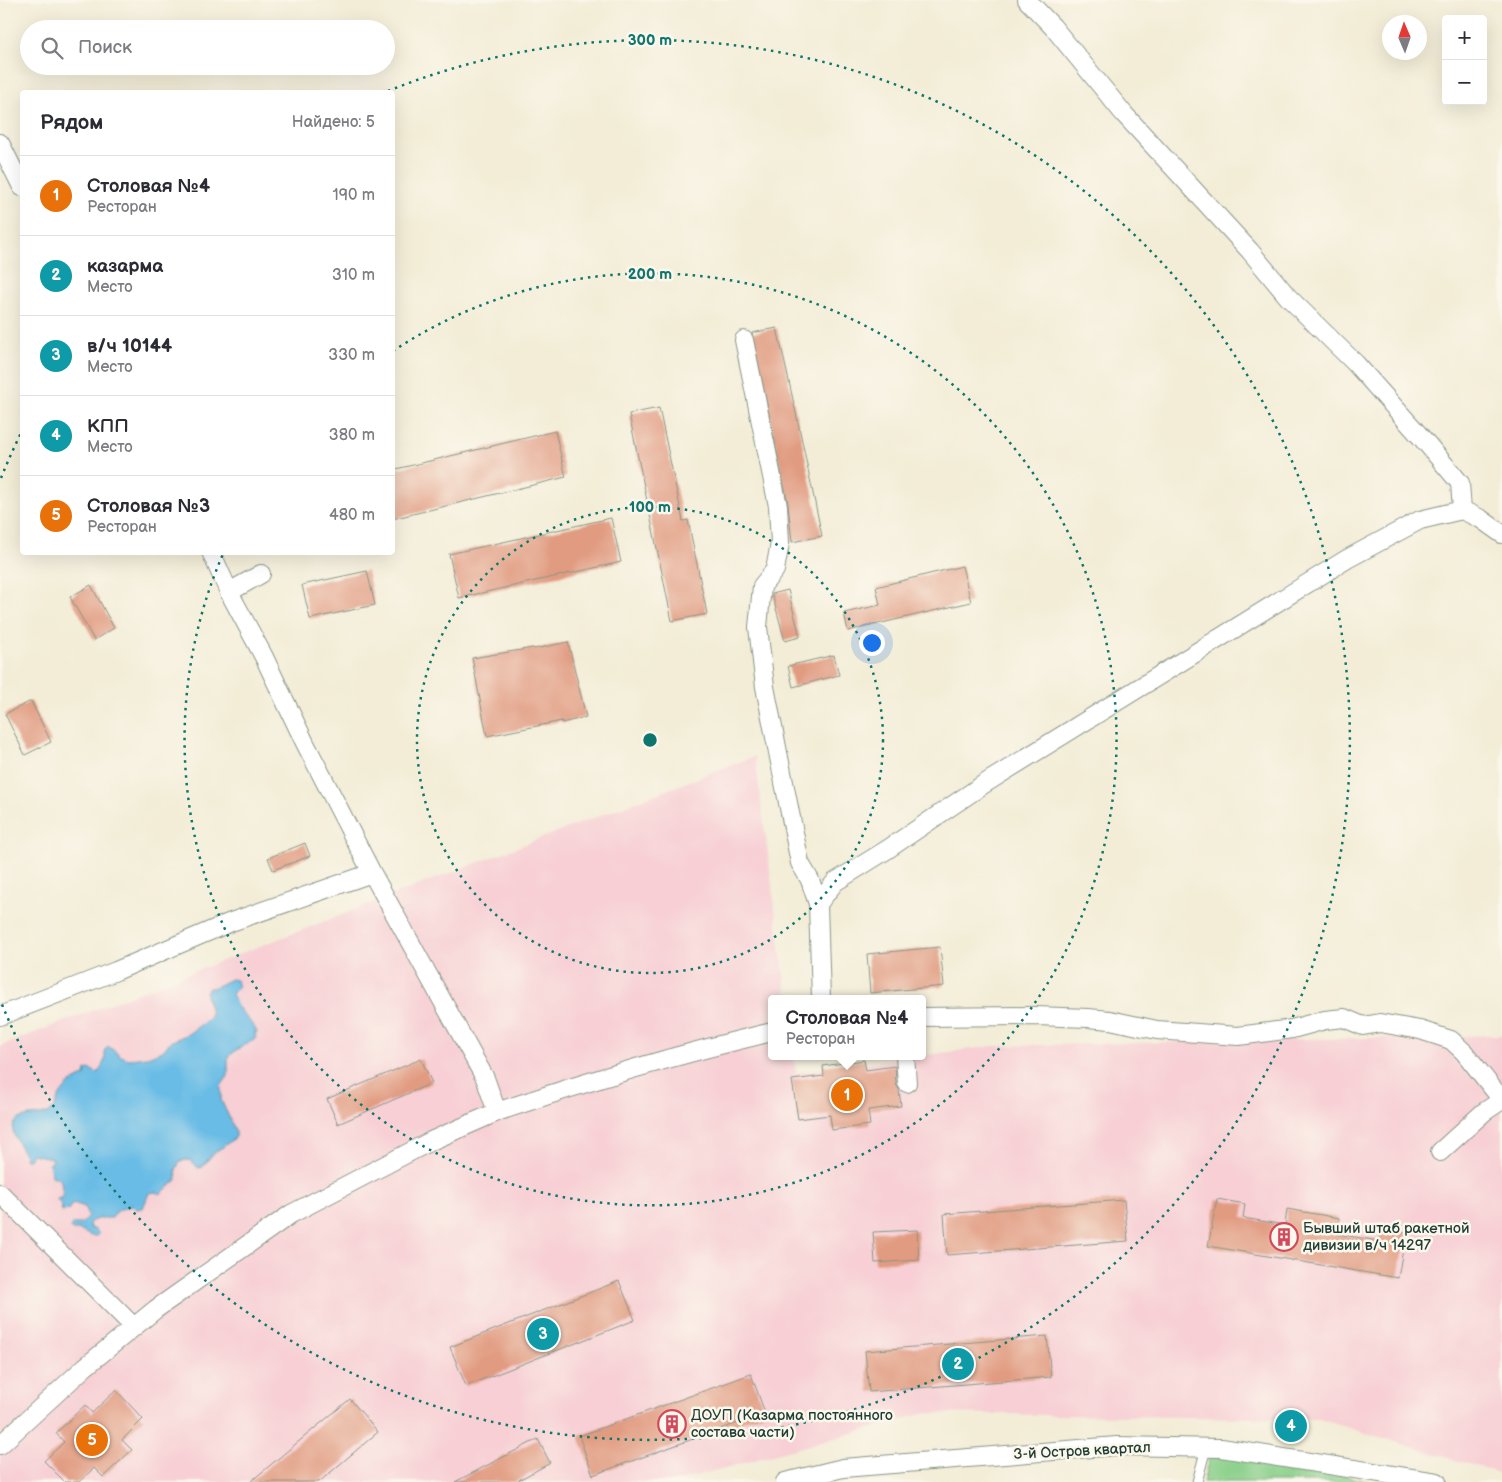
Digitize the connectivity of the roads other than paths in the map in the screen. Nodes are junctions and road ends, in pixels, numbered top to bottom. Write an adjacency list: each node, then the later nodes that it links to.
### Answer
1 (1026, 0): 5 (street)
2 (0, 143): 3 (street)
3 (20, 183)
4 (744, 340): 11 (street)
5 (1462, 510): 6 (street); 11 (street)
6 (1502, 534)
7 (212, 555): 9 (street)
8 (261, 574): 9 (street)
9 (229, 592): 10 (street)
10 (372, 873): 13 (street); 19 (street)
11 (818, 904): 12 (street)
12 (821, 995)
13 (0, 1016)
14 (926, 1017): 18 (street)
15 (768, 1033): 19 (street)
16 (905, 1060): 17 (street)
17 (907, 1083)
18 (1502, 1100): 20 (street)
19 (497, 1112): 22 (street)
20 (1440, 1152)
21 (0, 1193): 22 (street)
22 (134, 1327): 23 (street)
23 (0, 1446)
24 (1206, 1448): 25 (street, 3-й Остров квартал); 26 (lane); 27 (street, 3-й Остров квартал)
25 (785, 1482)
26 (1197, 1482)
27 (1437, 1482)

